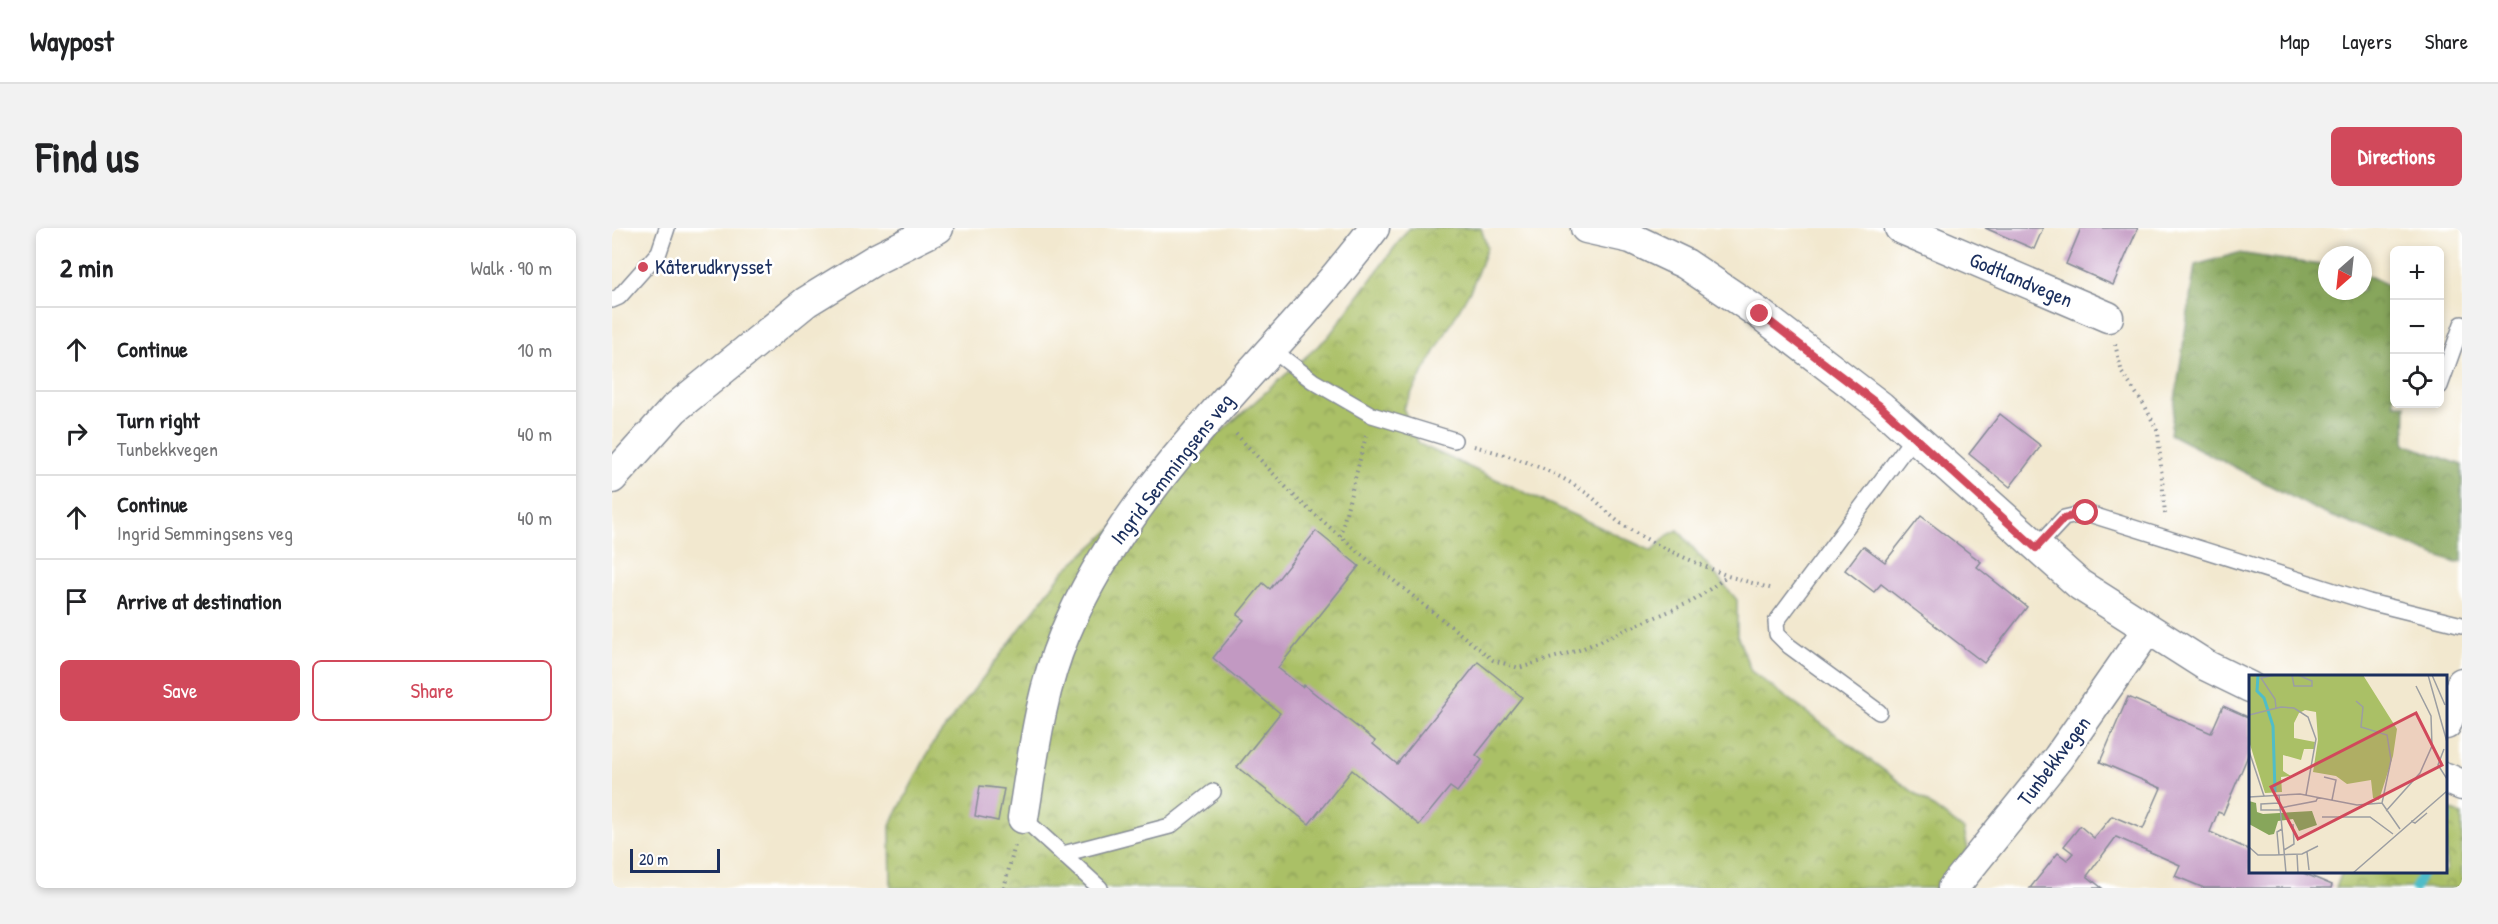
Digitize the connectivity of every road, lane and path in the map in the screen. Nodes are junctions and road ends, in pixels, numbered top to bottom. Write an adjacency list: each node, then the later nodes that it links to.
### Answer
1 (667, 228): 6 (lane)
2 (939, 228): 15 (street)
3 (1374, 228): 9 (street, Ingrid Semmingsens veg)
4 (1586, 228): 13 (street)
5 (1900, 228): 7 (street, Godtlandvegen)
6 (612, 300)
7 (2108, 317): 17 (path)
8 (2462, 324): 10 (lane)
9 (1270, 348): 11 (street, Ingrid Semmingsens veg); 12 (lane)
10 (2444, 373)
11 (1218, 408): 16 (path); 30 (street, Ingrid Semmingsens veg)
12 (1372, 415): 14 (lane); 16 (path)
13 (1913, 438): 18 (street); 20 (lane)
14 (1454, 440): 19 (path)
15 (612, 478)
16 (1340, 537): 19 (path)
17 (2166, 537): 18 (lane); 21 (lane)
18 (2036, 548): 22 (street)
19 (1728, 576): 20 (path)
20 (1794, 595): 25 (lane)
21 (2462, 625)
22 (2148, 629): 24 (street); 34 (street, Tunbekkvegen)
23 (2462, 683): 26 (street)
24 (2249, 687)
25 (1879, 712)
26 (2447, 719)
27 (2447, 779): 28 (street)
28 (2462, 785)
29 (1213, 792): 31 (lane)
30 (1023, 818): 31 (lane); 32 (path)
31 (1063, 854): 33 (lane)
32 (1004, 888)
33 (1100, 888)
34 (1953, 888)

